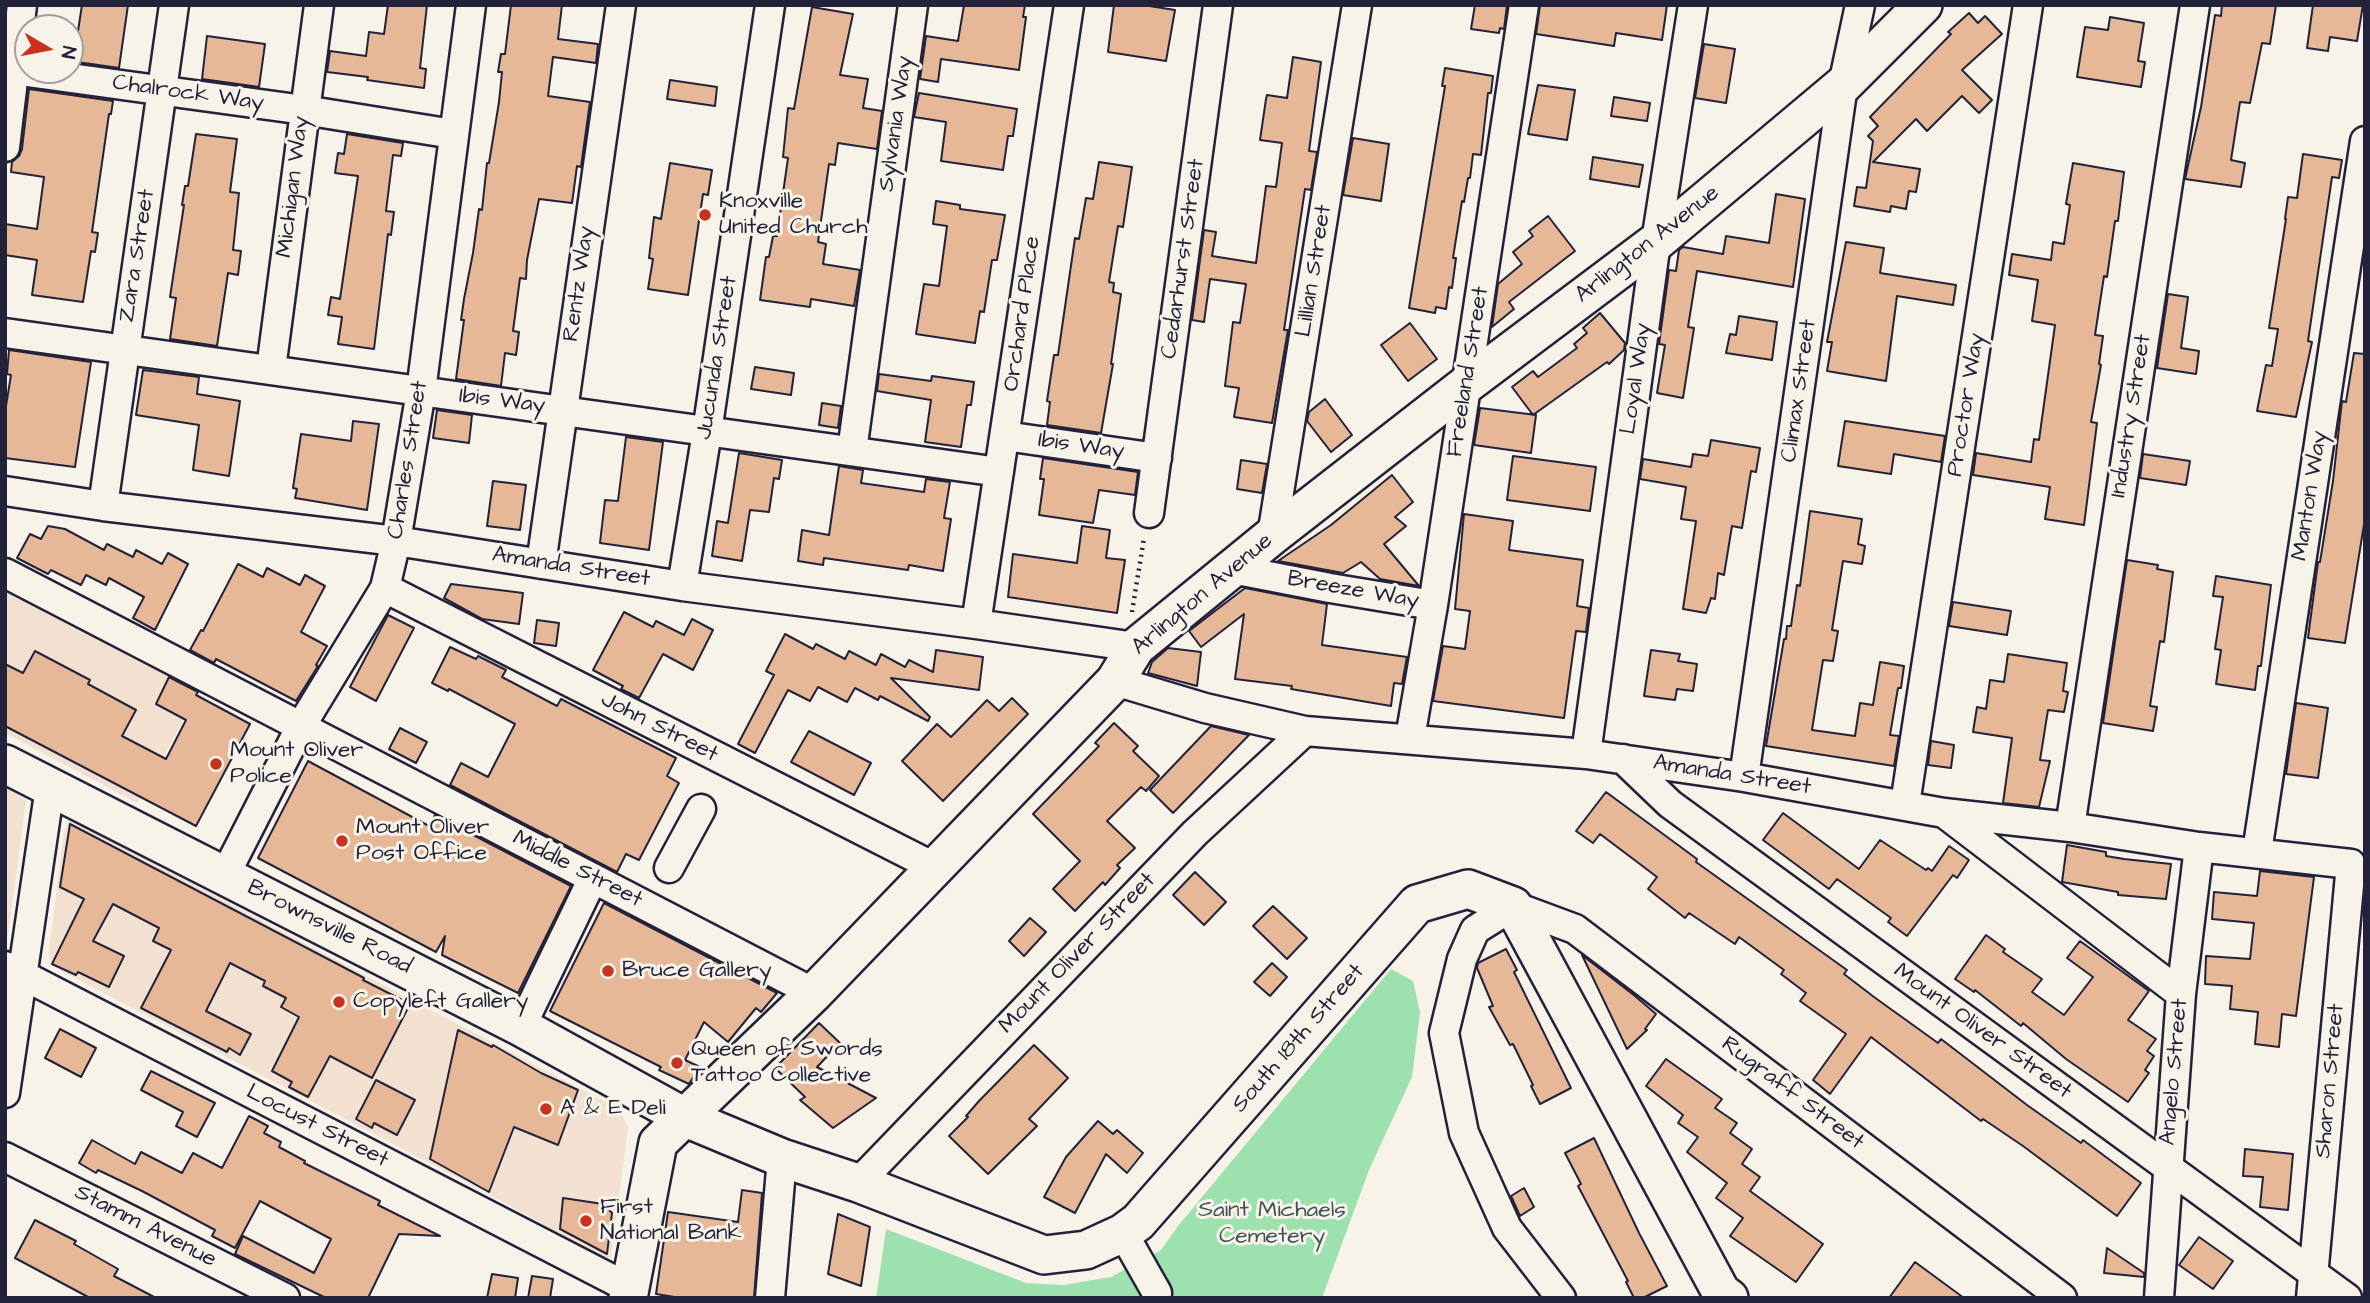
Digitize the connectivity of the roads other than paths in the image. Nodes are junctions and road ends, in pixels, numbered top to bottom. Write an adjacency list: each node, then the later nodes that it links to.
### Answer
1 (22, 5): 17 (street)
2 (174, 5): 19 (street, Zara Street)
3 (319, 5): 20 (street, Michigan Way)
4 (471, 5): 21 (street, Charles Street)
5 (621, 5): 30 (street, Rentz Way)
6 (770, 5): 31 (street, Jucunda Street)
7 (913, 5): 33 (street, Sylvania Way)
8 (1069, 5): 32 (street, Orchard Place)
9 (1218, 5): 34 (street, Cedarhurst Street)
10 (1357, 5): 39 (street, Lillian Street)
11 (1524, 5): 28 (street, Freeland Street)
12 (1693, 5): 24 (street, Loyal Way)
13 (1860, 5): 18 (street, Climax Street)
14 (1923, 5): 18 (main road, Arlington Avenue)
15 (2028, 5): 58 (street, Proctor Way)
16 (2195, 5): 61 (street, Industry Street)
17 (10, 70): 19 (street, Chalrock Way); 23 (street)
18 (1843, 85): 24 (main road, Arlington Avenue); 56 (street, Climax Street)
19 (163, 91): 20 (street, Chalrock Way); 26 (street, Zara Street)
20 (304, 110): 21 (street, Chalrock Way); 27 (street, Michigan Way)
21 (453, 134): 29 (street, Charles Street)
22 (2365, 141): 63 (street, Manton Way)
23 (5, 147)
24 (1656, 242): 28 (main road, Arlington Avenue); 53 (street, Loyal Way)
25 (5, 333): 26 (street, Ibis Way)
26 (124, 350): 27 (street, Ibis Way); 37 (street, Zara Street)
27 (271, 369): 29 (street, Ibis Way)
28 (1467, 384): 39 (main road, Arlington Avenue); 46 (street, Freeland Street)
29 (421, 391): 30 (street, Ibis Way); 40 (street, Charles Street)
30 (561, 409): 31 (street, Ibis Way); 41 (street, Rentz Way)
31 (707, 432): 33 (street, Ibis Way); 44 (street, Jucunda Street)
32 (1005, 436): 34 (street, Ibis Way); 35 (street, Orchard Place)
33 (852, 451): 35 (street, Ibis Way)
34 (1157, 458): 38 (street, Cedarhurst Street)
35 (999, 472): 47 (street, Orchard Place)
36 (5, 491): 37 (street, Amanda Street)
37 (103, 506): 40 (street, Amanda Street)
38 (1149, 513)
39 (1272, 536): 42 (main road, Arlington Avenue)
40 (396, 541): 41 (street, Amanda Street); 45 (street, Charles Street)
41 (541, 564): 44 (street, Amanda Street)
42 (1232, 569): 46 (street, Breeze Way); 48 (main road, Arlington Avenue)
43 (5, 573): 50 (street, Middle Street)
44 (682, 586): 47 (street, Amanda Street)
45 (385, 587): 50 (street, Charles Street); 65 (street, John Street)
46 (1433, 605): 52 (street, Freeland Street)
47 (976, 624): 48 (street, Amanda Street)
48 (1133, 631): 49 (main road, Arlington Avenue)
49 (1115, 681): 51 (street, Amanda Street); 65 (main road, Arlington Avenue)
50 (301, 726): 67 (street, Charles Street); 68 (street, Middle Street)
51 (1305, 731): 52 (street, Amanda Street); 79 (street, Mount Oliver Street)
52 (1410, 738): 53 (street, Amanda Street)
53 (1586, 754): 54 (street, Amanda Street)
54 (1623, 759): 56 (street, Amanda Street); 78 (street, Mount Oliver Street)
55 (5, 764): 57 (main road, Brownsville Road)
56 (1744, 777): 58 (street, Amanda Street)
57 (50, 787): 67 (main road, Brownsville Road); 70 (street)
58 (1905, 804): 60 (street, Amanda Street)
59 (701, 809): 66 (street)
60 (1944, 813): 61 (street, Amanda Street); 72 (street)
61 (2070, 827): 62 (street, Amanda Street)
62 (2199, 847): 63 (street, Amanda Street); 72 (street, Angelo Street)
63 (2257, 852): 64 (street, Amanda Street)
64 (2351, 864): 81 (street, Sharon Street)
65 (934, 867): 71 (main road, Arlington Avenue)
66 (669, 868)
67 (225, 875): 73 (main road, Brownsville Road)
68 (593, 878): 71 (street, Middle Street); 73 (street)
69 (1513, 906): 80 (main road, South 18th Street); 86 (street); 87 (main road); 88 (street, Rugraff Street)
70 (14, 970): 74 (street); 82 (street, Locust Street)
71 (814, 993): 75 (main road, Arlington Avenue)
72 (2181, 994): 78 (street, Angelo Street)
73 (521, 1027): 75 (main road, Brownsville Road)
74 (5, 1093)
75 (686, 1118): 77 (main road, South 18th Street); 82 (main road, Arlington Avenue)
76 (5, 1157): 84 (street, Stamm Avenue)
77 (782, 1158): 79 (main road, South 18th Street); 85 (street)
78 (2167, 1167): 81 (street, Mount Oliver Street); 89 (street, Angelo Street)
79 (858, 1184): 80 (main road, South 18th Street)
80 (1123, 1233): 83 (street)
81 (2312, 1286): 90 (street, Mount Oliver Street)
82 (629, 1293)
83 (1164, 1296)
84 (285, 1298)
85 (770, 1298)
86 (1561, 1298)
87 (1729, 1298)
88 (2062, 1298)
89 (2159, 1298)
90 (2347, 1298)

